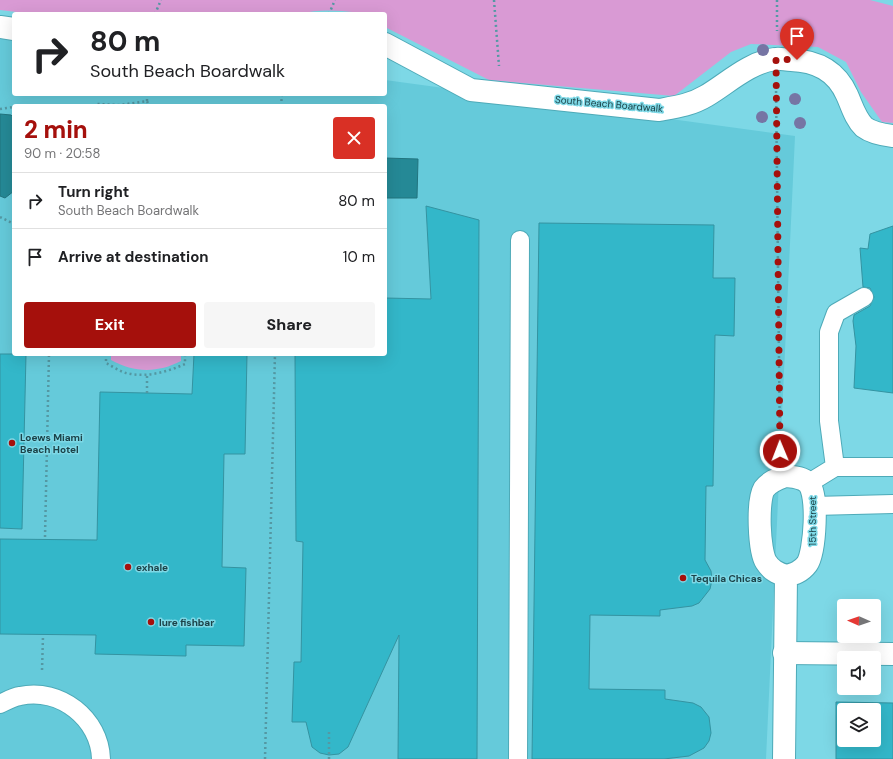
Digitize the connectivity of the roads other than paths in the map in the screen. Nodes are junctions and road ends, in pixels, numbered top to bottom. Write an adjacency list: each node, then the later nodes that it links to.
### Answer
1 (0, 27): 2 (street)
2 (12, 29)
3 (387, 45): 4 (street, South Beach Boardwalk)
4 (893, 136)
5 (520, 240): 17 (lane)
6 (864, 297): 7 (lane)
7 (835, 467): 8 (lane); 9 (lane)
8 (893, 467)
9 (809, 483): 11 (street, 15th Street); 12 (street, 15th Street)
10 (893, 504): 11 (lane)
11 (814, 506): 12 (street, 15th Street)
12 (786, 576): 13 (street)
13 (784, 653): 14 (street); 18 (street)
14 (893, 654)
15 (0, 704): 16 (lane)
16 (101, 759)
17 (518, 759)
18 (784, 759)

